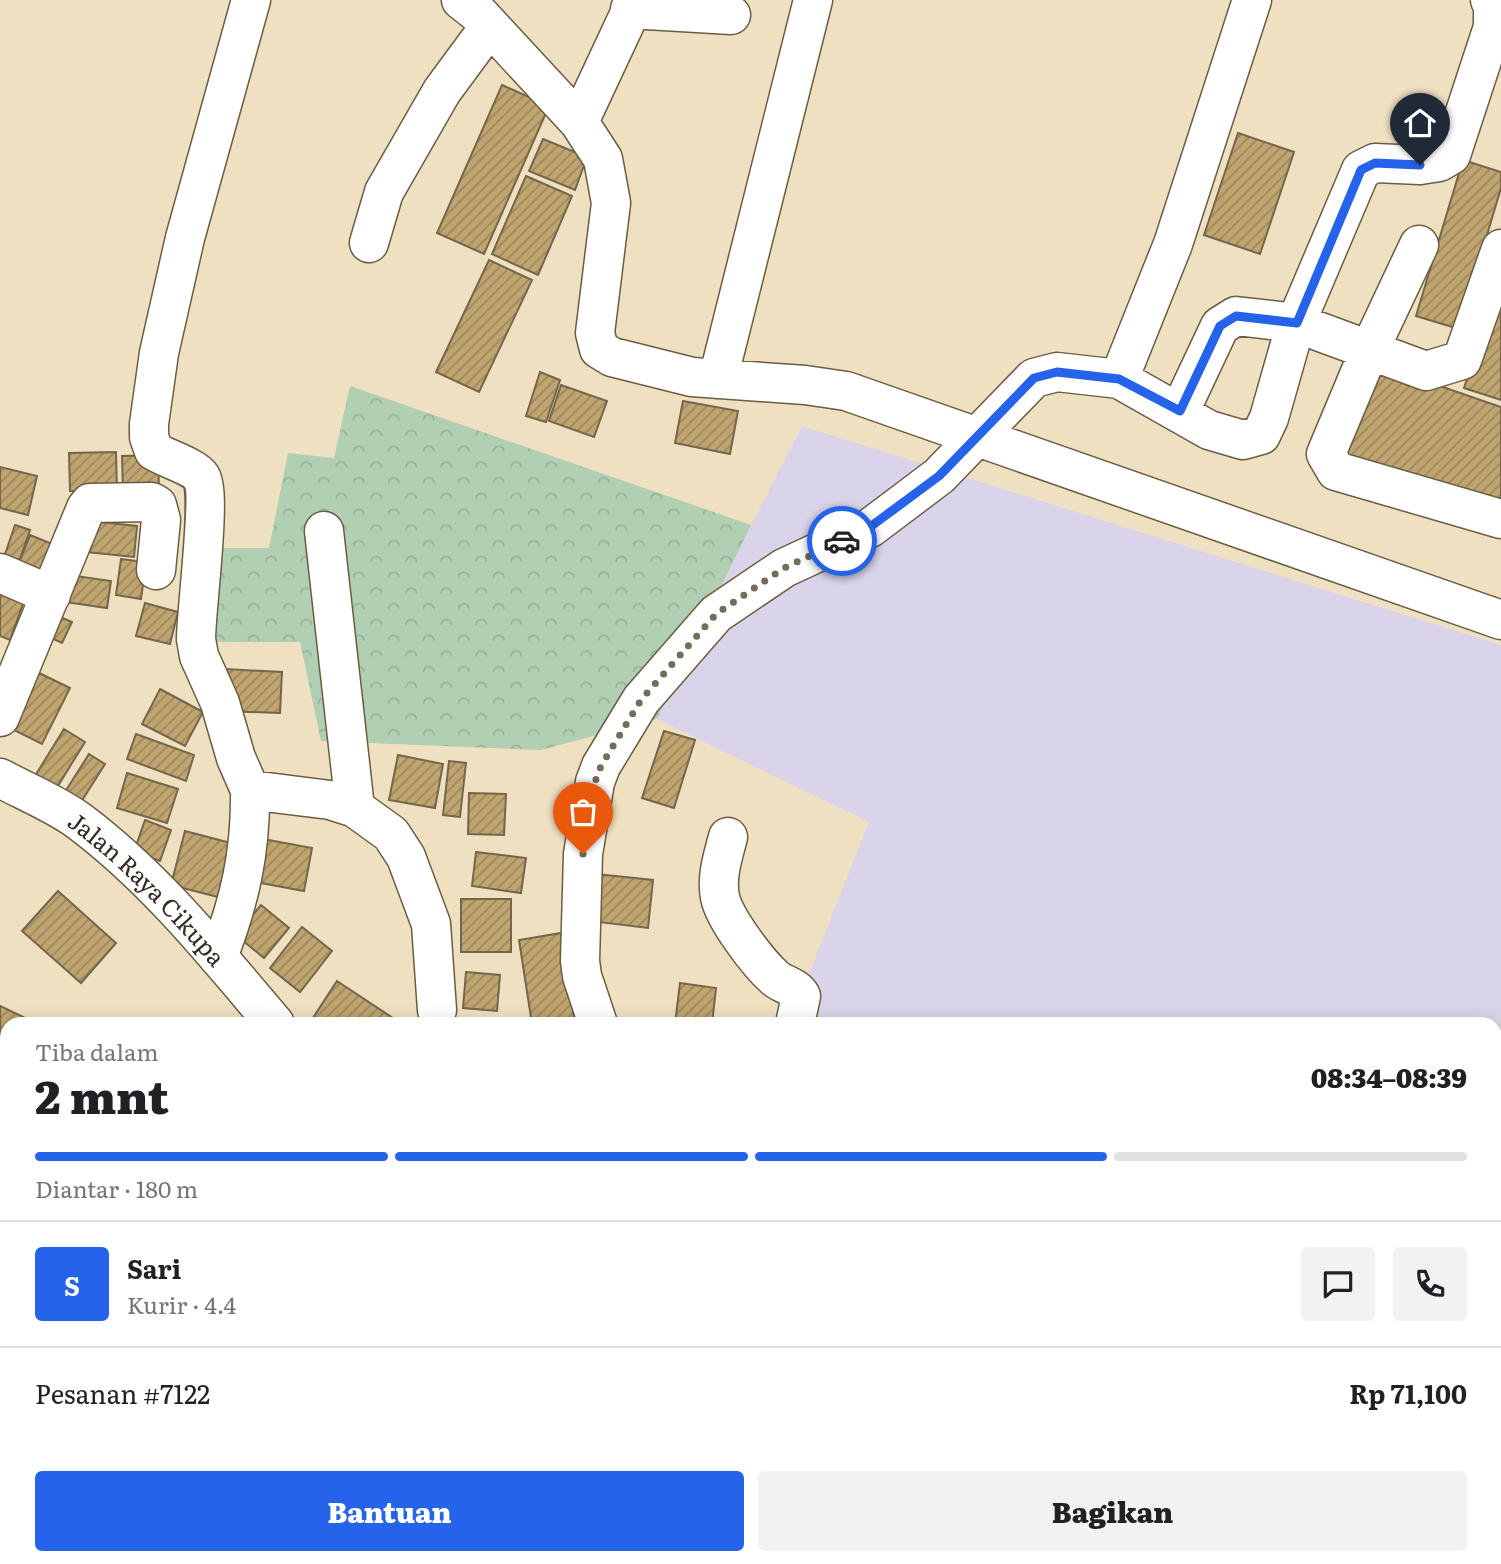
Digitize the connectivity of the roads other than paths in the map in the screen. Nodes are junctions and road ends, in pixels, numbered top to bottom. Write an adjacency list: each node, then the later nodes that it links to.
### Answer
1 (251, 0): 26 (street)
2 (813, 0): 14 (street)
3 (1252, 0): 15 (street)
4 (633, 4): 6 (street); 8 (street)
5 (472, 8): 8 (street); 9 (street)
6 (731, 15)
7 (1495, 19): 12 (street)
8 (579, 122): 14 (street)
9 (369, 243)
10 (1419, 245): 13 (street)
11 (1501, 249): 13 (street)
12 (1297, 323): 13 (street); 16 (street); 16 (street)
13 (1370, 349): 18 (street)
14 (718, 379): 17 (street)
15 (1119, 379): 16 (street); 17 (street)
16 (1180, 411)
17 (976, 439): 23 (street); 32 (street)
18 (1501, 519)
19 (324, 531): 27 (street)
20 (156, 570): 22 (street)
21 (0, 573): 22 (street)
22 (51, 595): 24 (street)
23 (1501, 620)
24 (0, 717)
25 (0, 778): 29 (street, Jalan Raya Cikupa)
26 (250, 790): 27 (street); 29 (street)
27 (355, 808): 30 (street)
28 (728, 837): 33 (street)
29 (218, 957): 31 (street, Jalan Raya Cikupa)
30 (437, 1010)
31 (269, 1017)
32 (596, 1017)
33 (796, 1017)

